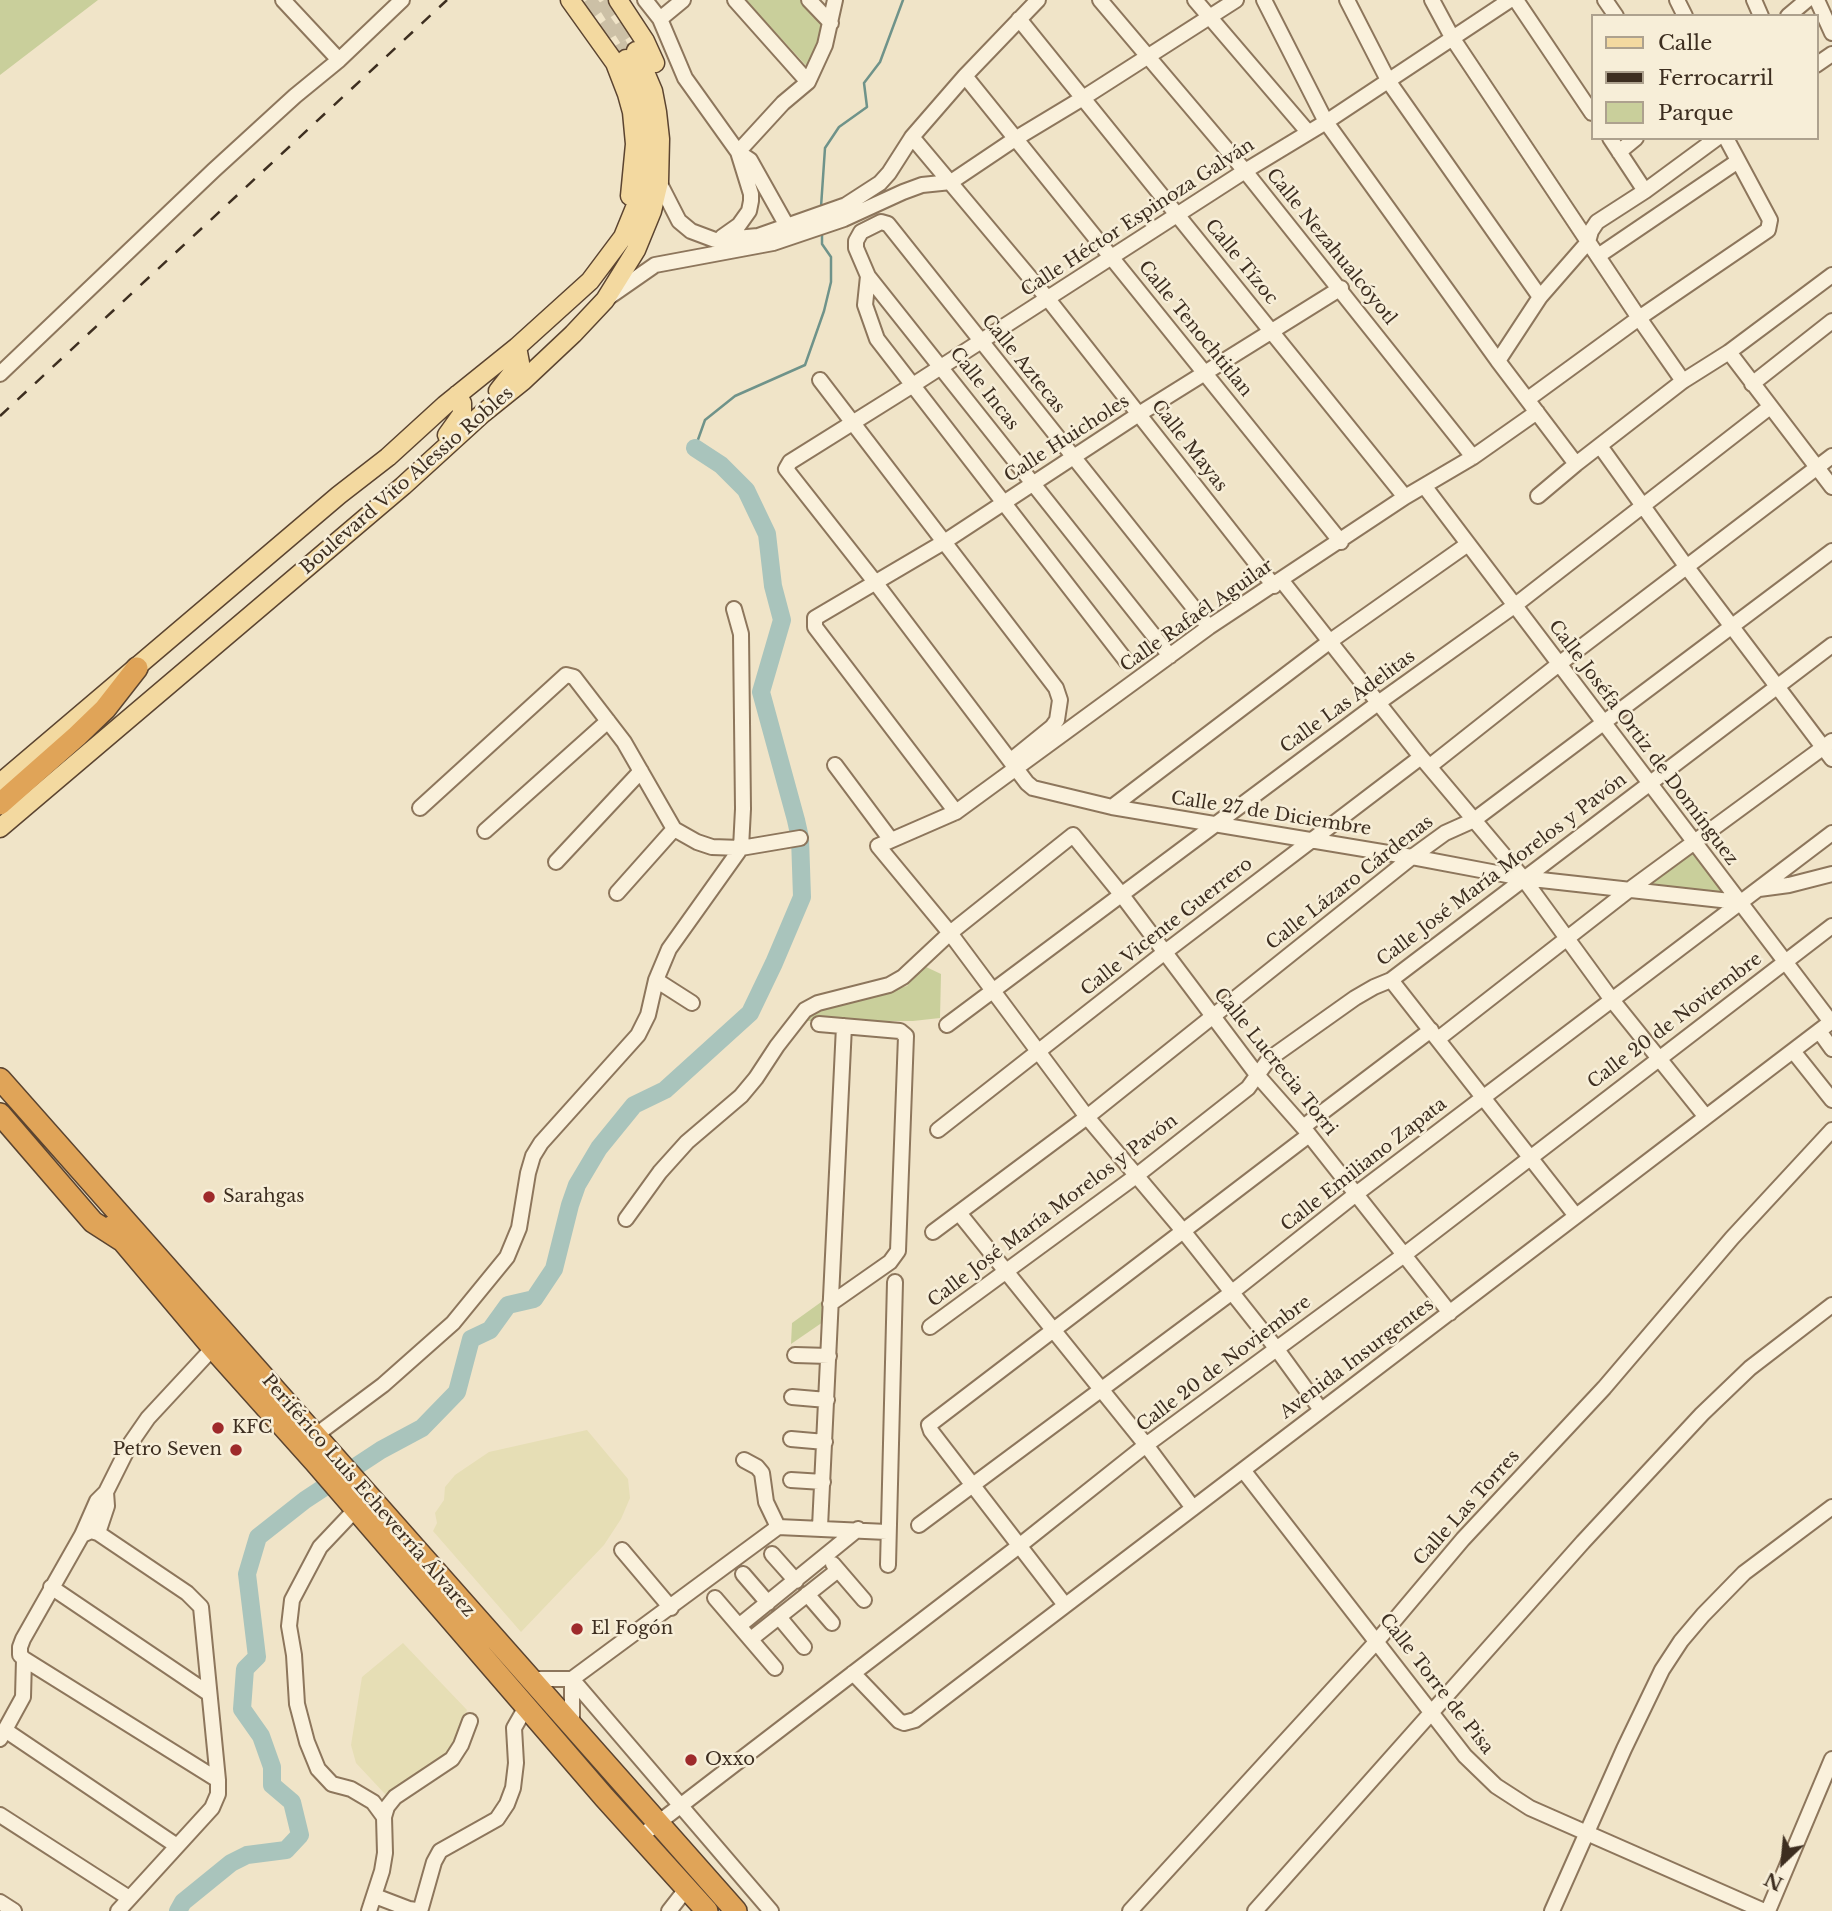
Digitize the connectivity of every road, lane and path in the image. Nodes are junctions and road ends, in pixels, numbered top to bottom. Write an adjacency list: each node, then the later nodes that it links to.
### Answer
1 (284, 0): 29 (street)
2 (402, 0): 29 (street)
3 (570, 0): 54 (main road)
4 (618, 0): 48 (main road)
5 (645, 0): 23 (street)
6 (683, 0): 23 (street)
7 (735, 0): 31 (street)
8 (809, 0): 25 (street)
9 (835, 0): 25 (street)
10 (1038, 0): 24 (street)
11 (1100, 0): 28 (street, Calle Nezahualcóyotl)
12 (1195, 0): 22 (street)
13 (1236, 0): 22 (street)
14 (1264, 0): 35 (street)
15 (1347, 0): 32 (street)
16 (1432, 0): 27 (street)
17 (1510, 0): 27 (street, Calle Héctor Espinoza Galván)
18 (1516, 0): 34 (street)
19 (1807, 0): 21 (street)
20 (1817, 0): 26 (street)
21 (1790, 14)
22 (1209, 17): 28 (street); 36 (street)
23 (660, 19): 43 (street)
24 (1019, 19): 30 (street); 33 (street, Calle Tízoc)
25 (831, 23): 31 (street)
26 (1832, 33)
27 (1453, 39): 32 (street, Calle Héctor Espinoza Galván); 57 (street)
28 (1149, 56): 33 (street); 46 (street, Calle Nezahualcóyotl)
29 (339, 60): 75 (street)
30 (965, 76): 37 (street); 38 (street, Calle Tenochtitlan)
31 (808, 82): 43 (street)
32 (1389, 82): 35 (street, Calle Héctor Espinoza Galván); 63 (street)
33 (1083, 98): 38 (street); 51 (street, Calle Tízoc)
34 (1590, 110)
35 (1326, 122): 36 (street, Calle Héctor Espinoza Galván); 72 (street)
36 (1308, 132): 46 (street, Calle Héctor Espinoza Galván)
37 (912, 137): 47 (street, Calle Mayas); 50 (street)
38 (1015, 139): 47 (street); 59 (street, Calle Tenochtitlan)
39 (1611, 140): 44 (street)
40 (1634, 140): 44 (street)
41 (1714, 140): 49 (street)
42 (1727, 140): 45 (street)
43 (738, 152): 52 (street); 55 (street)
44 (1619, 152): 49 (street)
45 (1738, 162): 58 (street); 66 (street)
46 (1245, 171): 51 (street, Calle Héctor Espinoza Galván); 62 (street, Calle Nezahualcóyotl)
47 (951, 182): 50 (street); 64 (street, Calle Mayas)
48 (659, 183): 54 (main road, Boulevard Vito Alessio Robles); 55 (street); 65 (main road, Boulevard Vito Alessio Robles)
49 (1645, 191): 57 (street)
50 (845, 212): 53 (street)
51 (1177, 215): 59 (street, Calle Héctor Espinoza Galván); 68 (street, Calle Tízoc)
52 (787, 226): 53 (street); 55 (street)
53 (803, 227): 65 (street)
54 (623, 237): 70 (main road, Boulevard Vito Alessio Robles)
55 (715, 240)
56 (856, 241): 61 (street, Calle Incas); 69 (street, Calle Aztecas)
57 (1588, 242): 58 (street); 63 (street)
58 (1598, 256): 66 (street)
59 (1112, 257): 64 (street, Calle Héctor Espinoza Galván); 74 (street, Calle Tenochtitlan)
60 (1832, 275): 71 (street)
61 (868, 276): 73 (street, Calle Incas); 79 (street)
62 (1341, 288): 68 (street, Calle Huicholes); 90 (street, Calle Nezahualcóyotl)
63 (1541, 297): 72 (street)
64 (1048, 299): 69 (street, Calle Héctor Espinoza Galván); 85 (street, Calle Mayas)
65 (606, 300): 84 (main road, Boulevard Vito Alessio Robles)
66 (1639, 318): 77 (street); 81 (street)
67 (1832, 321): 78 (street)
68 (1272, 331): 74 (street, Calle Huicholes); 101 (street, Calle Tízoc)
69 (980, 342): 73 (street, Calle Héctor Espinoza Galván); 91 (street, Calle Aztecas)
70 (517, 347): 80 (main road, Boulevard Vito Alessio Robles); 84 (main road)
71 (1729, 352): 77 (street); 78 (street)
72 (1498, 361): 81 (street)
73 (942, 367): 79 (street, Calle Héctor Espinoza Galván); 96 (street, Calle Incas)
74 (1206, 373): 85 (street, Calle Huicholes); 104 (street, Calle Tenochtitlan)
75 (0, 374)
76 (820, 380): 86 (street)
77 (1683, 380): 87 (street)
78 (1752, 384): 82 (street)
79 (913, 386): 86 (street, Calle Héctor Espinoza Galván); 102 (street)
80 (457, 395): 89 (main road, Boulevard Vito Alessio Robles); 95 (main road)
81 (1528, 399): 83 (street)
82 (1770, 407): 94 (street); 103 (street, Calle Las Adelitas)
83 (1537, 412): 90 (street, Calle Rafaél Aguilar); 92 (street)
84 (482, 414): 95 (main road, Boulevard Vito Alessio Robles)
85 (1139, 414): 91 (street, Calle Huicholes); 110 (street, Calle Mayas)
86 (852, 422): 93 (street, Calle Héctor Espinoza Galván); 105 (street)
87 (1600, 446): 92 (street); 103 (street)
88 (1832, 456): 94 (street, Calle Vicente Guerrero)
89 (388, 457): 97 (main road); 120 (main road, Boulevard Vito Alessio Robles)
90 (1474, 457): 98 (street, Calle Rafaél Aguilar)
91 (1074, 458): 96 (street, Calle Huicholes); 114 (street, Calle Aztecas)
92 (1576, 464): 100 (street)
93 (787, 466): 109 (street, Calle 27 de Diciembre)
94 (1817, 467): 99 (street); 108 (street, Calle Vicente Guerrero)
95 (416, 474): 97 (main road, Boulevard Vito Alessio Robles)
96 (1034, 484): 102 (street, Calle Huicholes); 117 (street, Calle Incas)
97 (403, 486): 138 (main road, Boulevard Vito Alessio Robles)
98 (1425, 487): 101 (street, Calle Rafaél Aguilar); 106 (street, Calle Joséfa Ortiz de Domínguez)
99 (1832, 487)
100 (1538, 496)
101 (1405, 497): 104 (street, Calle Rafaél Aguilar)
102 (1004, 503): 105 (street, Calle Huicholes); 118 (street)
103 (1642, 507): 108 (street); 111 (street, Calle Las Adelitas)
104 (1340, 541): 110 (street, Calle Rafaél Aguilar)
105 (944, 542): 109 (street, Calle Huicholes); 128 (street)
106 (1468, 544): 111 (street, Calle Joséfa Ortiz de Domínguez); 115 (street)
107 (1832, 551): 113 (street, Calle Lázaro Cárdenas)
108 (1686, 566): 113 (street); 119 (street, Calle Vicente Guerrero)
109 (875, 582): 128 (street, Calle 27 de Diciembre); 135 (street, Calle Huicholes)
110 (1278, 583): 114 (street, Calle Rafaél Aguilar); 115 (street, Calle Mayas)
111 (1514, 606): 119 (street, Calle Joséfa Ortiz de Domínguez); 122 (street, Calle Las Adelitas)
112 (734, 610): 146 (street)
113 (1733, 626): 121 (street); 124 (street, Calle Lázaro Cárdenas)
114 (1209, 628): 117 (street, Calle Rafaél Aguilar)
115 (1329, 642): 122 (street, Calle Mayas); 133 (street)
116 (1832, 645): 121 (street, Calle José María Morelos y Pavón)
117 (1170, 656): 128 (street, Calle Rafaél Aguilar)
118 (1127, 662)
119 (1559, 664): 124 (street, Calle Joséfa Ortiz de Domínguez); 126 (street, Calle Vicente Guerrero)
120 (137, 668): 130 (main road, Boulevard Vito Alessio Robles); 132 (highway)
121 (1777, 686): 125 (street); 131 (street, Calle José María Morelos y Pavón)
122 (1378, 703): 126 (street, Calle Mayas); 137 (street, Calle Las Adelitas)
123 (608, 721): 129 (street); 134 (street); 140 (street)
124 (1604, 723): 131 (street, Calle Joséfa Ortiz de Domínguez); 136 (street, Calle Lázaro Cárdenas)
125 (1829, 749): 145 (street)
126 (1425, 762): 136 (street, Calle Mayas); 143 (street, Calle Vicente Guerrero)
127 (835, 765): 144 (street)
128 (1013, 765): 133 (street, Calle 27 de Diciembre); 135 (street, Calle Rafaél Aguilar)
129 (641, 771): 139 (street); 148 (street)
130 (0, 783)
131 (1649, 783): 145 (street, Calle Joséfa Ortiz de Domínguez); 150 (street, Calle José María Morelos y Pavón)
132 (0, 803)
133 (1112, 807): 137 (street, Calle 27 de Diciembre)
134 (420, 808)
135 (956, 812): 144 (street, Calle Rafaél Aguilar)
136 (1474, 820): 147 (street, Calle Lázaro Cárdenas); 150 (street, Calle Mayas)
137 (1213, 825): 143 (street, Calle 27 de Diciembre); 154 (street, Calle Las Adelitas)
138 (0, 828)
139 (674, 829): 146 (street); 153 (street)
140 (485, 831)
141 (1832, 833): 151 (street, Calle Emiliano Zapata)
142 (800, 838): 146 (street)
143 (1311, 840): 147 (street, Calle 27 de Diciembre); 159 (street, Calle Vicente Guerrero)
144 (884, 843): 157 (street)
145 (1695, 843): 152 (street); 155 (street, Calle Joséfa Ortiz de Domínguez)
146 (741, 848): 161 (street)
147 (1412, 857): 150 (street, Calle 27 de Diciembre); 166 (street, Calle Lázaro Cárdenas)
148 (556, 862)
149 (1832, 874): 151 (street)
150 (1522, 878): 152 (street, Calle 27 de Diciembre); 158 (street, Calle Mayas); 162 (street, Calle José María Morelos y Pavón)
151 (1758, 889): 155 (street, Calle Emiliano Zapata)
152 (1629, 890): 155 (street, Calle 27 de Diciembre); 158 (street)
153 (617, 893)
154 (1121, 894): 157 (street, Calle Lucrecia Torri); 159 (street, Calle Lucrecia Torri); 163 (street, Calle Las Adelitas)
155 (1739, 902): 160 (street, Calle Joséfa Ortiz de Domínguez); 164 (street, Calle Emiliano Zapata)
156 (1832, 926): 160 (street, Calle 20 de Noviembre)
157 (950, 933): 163 (street); 195 (street)
158 (1567, 940): 164 (street, Calle Mayas); 171 (street)
159 (1165, 952): 166 (street, Calle Lucrecia Torri); 174 (street, Calle Vicente Guerrero)
160 (1785, 962): 169 (street, Calle Joséfa Ortiz de Domínguez); 175 (street, Calle 20 de Noviembre)
161 (656, 980): 165 (street); 219 (street)
162 (1391, 980): 171 (street); 177 (street, Calle José María Morelos y Pavón)
163 (993, 992): 168 (street, Calle Las Adelitas); 174 (street)
164 (1612, 1000): 175 (street, Calle Mayas); 180 (street, Calle Emiliano Zapata)
165 (692, 1003)
166 (1212, 1016): 177 (street, Calle Lucrecia Torri); 183 (street, Calle Lázaro Cárdenas)
167 (819, 1024): 170 (street)
168 (947, 1025)
169 (1827, 1025): 172 (street, Calle Joséfa Ortiz de Domínguez); 173 (street, Avenida Insurgentes)
170 (844, 1026): 203 (street); 203 (street)
171 (1434, 1034): 180 (street); 187 (street)
172 (1832, 1049)
173 (1793, 1051): 181 (street); 184 (street, Avenida Insurgentes)
174 (1037, 1052): 183 (street); 185 (street, Calle Vicente Guerrero)
175 (1657, 1058): 184 (street, Calle Mayas); 188 (street, Calle 20 de Noviembre)
176 (0, 1060): 192 (highway)
177 (1258, 1076): 187 (street, Calle Lucrecia Torri); 190 (street, Calle José María Morelos y Pavón)
178 (0, 1079): 189 (highway, Periférico Luis Echeverría Álvarez)
179 (0, 1098): 189 (highway, Periférico Luis Echeverría Álvarez)
180 (1483, 1098): 188 (street); 191 (street, Calle Emiliano Zapata)
181 (1832, 1100)
182 (0, 1114): 198 (highway)
183 (1087, 1117): 190 (street); 193 (street, Calle Lázaro Cárdenas)
184 (1706, 1117): 194 (street, Avenida Insurgentes)
185 (938, 1130)
186 (1832, 1130): 255 (street, Calle Las Torres)
187 (1306, 1131): 191 (street, Calle Lucrecia Torri); 197 (street)
188 (1530, 1156): 194 (street); 199 (street, Calle 20 de Noviembre)
189 (61, 1159): 192 (highway, Periférico Luis Echeverría Álvarez); 198 (highway, Periférico Luis Echeverría Álvarez)
190 (1136, 1176): 197 (street); 200 (street, Calle José María Morelos y Pavón)
191 (1356, 1194): 199 (street, Calle Lucrecia Torri); 202 (street, Calle Emiliano Zapata)
192 (111, 1206): 219 (highway, Periférico Luis Echeverría Álvarez)
193 (959, 1213): 196 (street, Calle Lázaro Cárdenas); 200 (street)
194 (1576, 1216): 205 (street, Avenida Insurgentes)
195 (626, 1219)
196 (933, 1232)
197 (1184, 1232): 202 (street); 207 (street)
198 (123, 1241): 208 (highway, Periférico Luis Echeverría Álvarez)
199 (1404, 1255): 205 (street, Calle Lucrecia Torri); 209 (street, Calle 20 de Noviembre)
200 (1006, 1271): 206 (street, Calle José María Morelos y Pavón); 207 (street)
201 (895, 1282): 233 (street)
202 (1231, 1293): 209 (street); 212 (street, Calle Emiliano Zapata)
203 (830, 1304): 211 (street)
204 (1832, 1305): 264 (street)
205 (1450, 1313): 215 (street, Avenida Insurgentes)
206 (930, 1327)
207 (1054, 1330): 212 (street); 224 (street)
208 (213, 1348): 219 (highway, Periférico Luis Echeverría Álvarez); 225 (street)
209 (1276, 1348): 215 (street); 218 (street, Calle 20 de Noviembre)
210 (795, 1355): 211 (street)
211 (829, 1356): 214 (street)
212 (1101, 1388): 218 (street); 224 (street, Calle Emiliano Zapata)
213 (792, 1397): 214 (street)
214 (827, 1400): 217 (street)
215 (1321, 1410): 221 (street, Avenida Insurgentes)
216 (791, 1439): 217 (street)
217 (825, 1441): 223 (street)
218 (1146, 1445): 228 (street); 236 (street, Calle 20 de Noviembre)
219 (320, 1449): 226 (highway, Periférico Luis Echeverría Álvarez)
220 (744, 1460): 230 (street)
221 (1243, 1470): 228 (street, Avenida Insurgentes); 255 (street, Calle Torre de Pisa)
222 (791, 1480): 223 (street)
223 (823, 1482): 231 (street)
224 (971, 1484): 229 (street, Calle Emiliano Zapata); 236 (street)
225 (106, 1492): 234 (street); 235 (street)
226 (354, 1499): 260 (highway, Periférico Luis Echeverría Álvarez); 263 (highway, Periférico Luis Echeverría Álvarez); 272 (street)
227 (1832, 1507): 274 (street)
228 (1192, 1508): 249 (street, Avenida Insurgentes)
229 (919, 1525)
230 (778, 1527): 231 (street); 250 (street)
231 (820, 1527): 232 (street)
232 (858, 1530): 233 (street); 239 (street)
233 (887, 1532): 240 (street)
234 (98, 1533): 235 (street); 262 (street)
235 (82, 1535): 244 (street)
236 (1019, 1546): 249 (street); 259 (street, Calle 20 de Noviembre)
237 (622, 1550): 250 (street)
238 (772, 1554): 243 (street)
239 (825, 1556): 241 (street); 243 (street)
240 (888, 1565)
241 (838, 1570): 245 (street); 247 (street)
242 (743, 1574): 248 (street)
243 (796, 1581): 248 (street)
244 (51, 1587): 257 (street); 262 (street)
245 (807, 1594): 251 (street); 252 (street)
246 (715, 1598): 253 (street)
247 (864, 1600)
248 (768, 1603): 253 (street)
249 (1065, 1605): 259 (street, Avenida Insurgentes)
250 (671, 1608): 261 (street)
251 (779, 1617): 254 (street); 256 (street)
252 (832, 1623)
253 (740, 1625): 254 (street)
254 (751, 1639): 258 (street)
255 (1377, 1641): 264 (street, Calle Torre de Pisa); 288 (street, Calle Las Torres)
256 (804, 1647)
257 (23, 1659): 267 (street); 269 (street)
258 (775, 1668)
259 (853, 1673): 270 (street, Calle 20 de Noviembre)
260 (529, 1679): 261 (street); 266 (highway, Periférico Luis Echeverría Álvarez)
261 (572, 1679): 266 (street); 270 (street)
262 (208, 1693): 269 (street)
263 (526, 1707): 275 (highway, Periférico Luis Echeverría Álvarez); 278 (street)
264 (1432, 1713): 274 (street, Calle Torre de Pisa); 289 (street)
265 (470, 1721): 272 (street)
266 (572, 1728): 273 (highway, Periférico Luis Echeverría Álvarez)
267 (3, 1734): 276 (street)
268 (1832, 1759): 291 (street)
269 (218, 1780): 276 (street)
270 (681, 1807): 273 (street, Calle 20 de Noviembre); 287 (street)
271 (0, 1815): 279 (street)
272 (384, 1817): 278 (street)
273 (659, 1824): 275 (street, Calle 20 de Noviembre); 286 (highway, Periférico Luis Echeverría Álvarez)
274 (1586, 1832): 290 (street); 291 (street, Calle Torre de Pisa)
275 (641, 1836): 277 (highway, Periférico Luis Echeverría Álvarez)
276 (177, 1846): 279 (street)
277 (687, 1888): 284 (street); 285 (highway, Periférico Luis Echeverría Álvarez)
278 (375, 1896): 283 (street)
279 (129, 1898): 282 (street)
280 (0, 1902): 281 (street)
281 (15, 1911)
282 (118, 1911)
283 (369, 1911)
284 (669, 1911)
285 (707, 1911)
286 (736, 1911)
287 (771, 1911)
288 (1130, 1911)
289 (1255, 1911)
290 (1552, 1911)
291 (1766, 1911)

